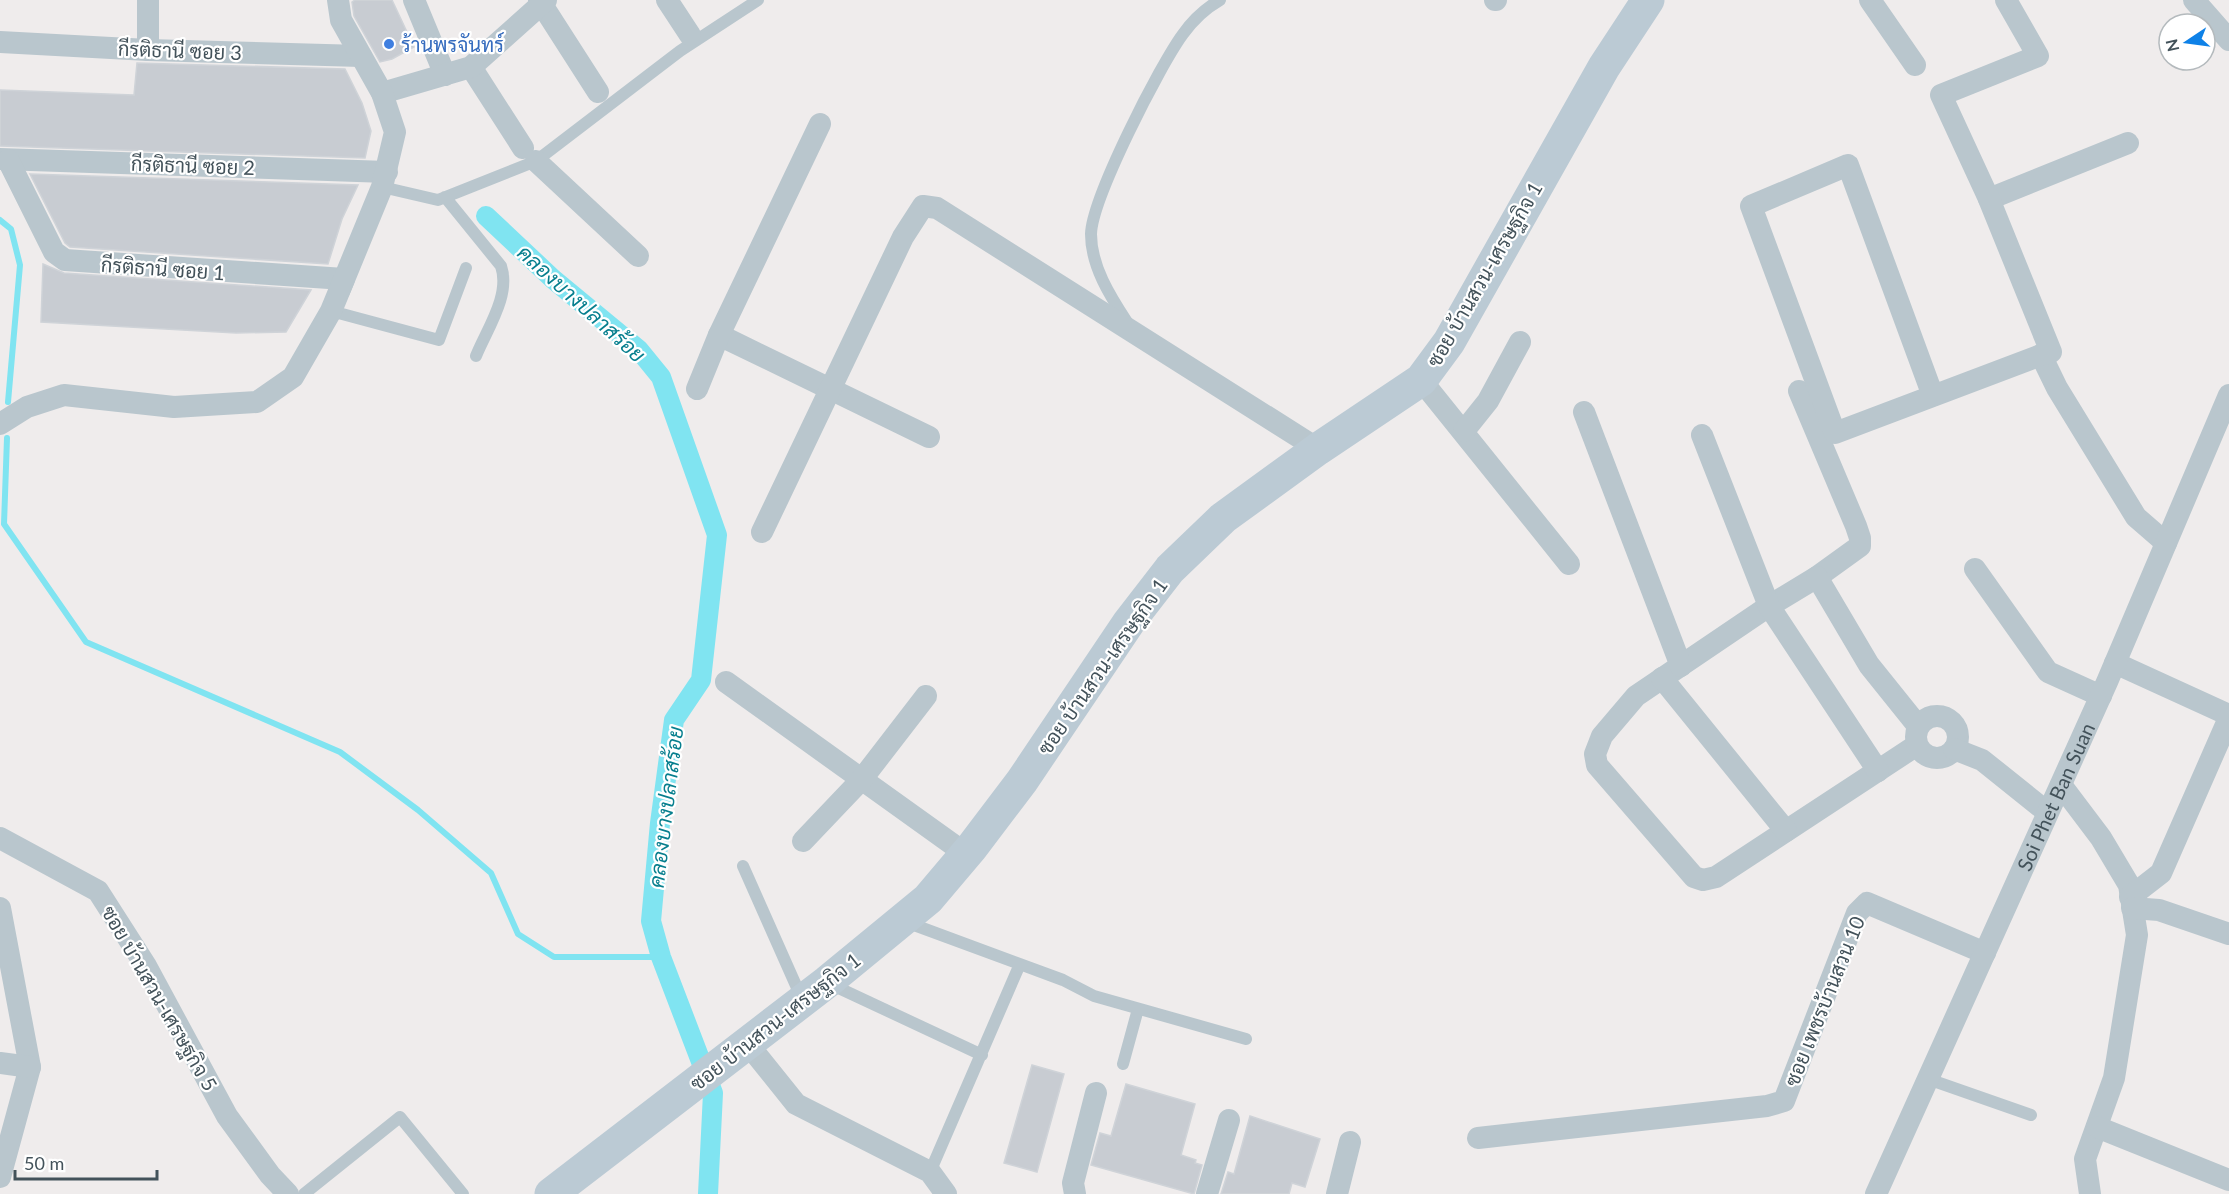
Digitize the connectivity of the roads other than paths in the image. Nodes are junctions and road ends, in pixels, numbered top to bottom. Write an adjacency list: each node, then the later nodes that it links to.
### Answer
1 (148, 0): 15 (street)
2 (338, 0): 16 (street)
3 (414, 0): 19 (street)
4 (667, 0): 12 (street)
5 (758, 0): 24 (lane)
6 (1220, 0): 33 (lane)
7 (1648, 0): 38 (street, ซอย บ้านสวน-เศรษฐกิจ 1)
8 (1870, 0): 17 (street)
9 (2006, 0): 28 (street)
10 (2194, 0): 13 (street)
11 (542, 2): 18 (street); 20 (street)
12 (690, 35)
13 (2229, 40)
14 (0, 42): 15 (street, กีรติธานี ซอย 3)
15 (148, 50): 16 (street, กีรติธานี ซอย 3)
16 (361, 56): 21 (street)
17 (1915, 65)
18 (471, 67): 19 (street); 24 (street)
19 (445, 75): 21 (street)
20 (598, 92)
21 (382, 93): 26 (street)
22 (820, 124): 34 (street)
23 (2128, 143): 28 (street)
24 (530, 154): 27 (lane); 29 (street)
25 (4, 160): 26 (street, กีรติธานี ซอย 2); 31 (street, กีรติธานี ซอย 1)
26 (384, 180): 27 (lane); 31 (street)
27 (445, 198): 37 (lane)
28 (1989, 199): 36 (street)
29 (638, 256)
30 (466, 268): 32 (lane)
31 (344, 279): 32 (street)
32 (331, 310): 45 (street)
33 (1135, 333): 40 (street); 49 (street)
34 (719, 335): 39 (street); 40 (street)
35 (1520, 342): 46 (street)
36 (2041, 355): 43 (street); 51 (street)
37 (476, 356)
38 (1421, 380): 46 (street); 49 (street, ซอย บ้านสวน-เศรษฐกิจ 1)
39 (697, 389)
40 (830, 390): 48 (street); 50 (street)
41 (1799, 391): 54 (street)
42 (2229, 395): 51 (street, Soi Phet Ban Suan)
43 (1933, 396): 43 (street)
44 (1584, 412): 57 (street)
45 (0, 424)
46 (1464, 431): 52 (street)
47 (1702, 435): 55 (street)
48 (929, 437)
49 (1318, 449): 71 (street, ซอย บ้านสวน-เศรษฐกิจ 1)
50 (762, 532)
51 (2166, 543): 56 (street, Soi Phet Ban Suan)
52 (1569, 564)
53 (1975, 569): 60 (street)
54 (1817, 578): 55 (street); 62 (street)
55 (1769, 606): 57 (street); 64 (street)
56 (2115, 663): 60 (street, Soi Phet Ban Suan); 61 (street)
57 (1672, 672): 68 (street); 68 (street)
58 (726, 682): 65 (street)
59 (926, 696): 65 (street)
60 (2101, 696): 66 (street, Soi Phet Ban Suan)
61 (2229, 717): 73 (street)
62 (1918, 736): 63 (street); 63 (street); 64 (street)
63 (1954, 749): 67 (street)
64 (1878, 771): 68 (street)
65 (862, 779): 70 (street); 71 (street)
66 (2061, 785): 67 (street, Soi Phet Ban Suan); 73 (street)
67 (2047, 812): 77 (street, Soi Phet Ban Suan)
68 (1786, 831)
69 (0, 838): 97 (street, ซอย บ้านสวน-เศรษฐกิจ 5)
70 (802, 841)
71 (966, 854): 75 (street, ซอย บ้านสวน-เศรษฐกิจ 1)
72 (743, 866): 79 (lane)
73 (2131, 903): 76 (street); 91 (street)
74 (0, 908): 86 (street)
75 (902, 920): 78 (lane); 79 (street, ซอย บ้านสวน-เศรษฐกิจ 1)
76 (2229, 934)
77 (1985, 953): 87 (street, Soi Phet Ban Suan); 92 (street, ซอย เพชรบ้านสวน 10)
78 (1020, 964): 80 (lane); 83 (lane)
79 (815, 991): 82 (street, ซอย บ้านสวน-เศรษฐกิจ 1); 83 (lane)
80 (1138, 1009): 81 (lane); 85 (lane)
81 (1246, 1039)
82 (747, 1043): 94 (street); 100 (street, ซอย บ้านสวน-เศรษฐกิจ 1)
83 (982, 1055): 94 (lane)
84 (0, 1063): 86 (street)
85 (1123, 1064)
86 (30, 1067): 95 (street)
87 (1928, 1079): 89 (lane); 105 (street, Soi Phet Ban Suan)
88 (1096, 1094): 102 (street)
89 (2031, 1115)
90 (1229, 1119): 103 (street)
91 (2097, 1127): 96 (street); 106 (street)
92 (1478, 1137)
93 (1350, 1142): 104 (street)
94 (930, 1172): 101 (street)
95 (0, 1177)
96 (2229, 1180)
97 (288, 1194)
98 (304, 1194): 99 (lane)
99 (463, 1194)
100 (551, 1194)
101 (945, 1194)
102 (1075, 1194)
103 (1207, 1194)
104 (1336, 1194)
105 (1876, 1194)
106 (2090, 1194)

